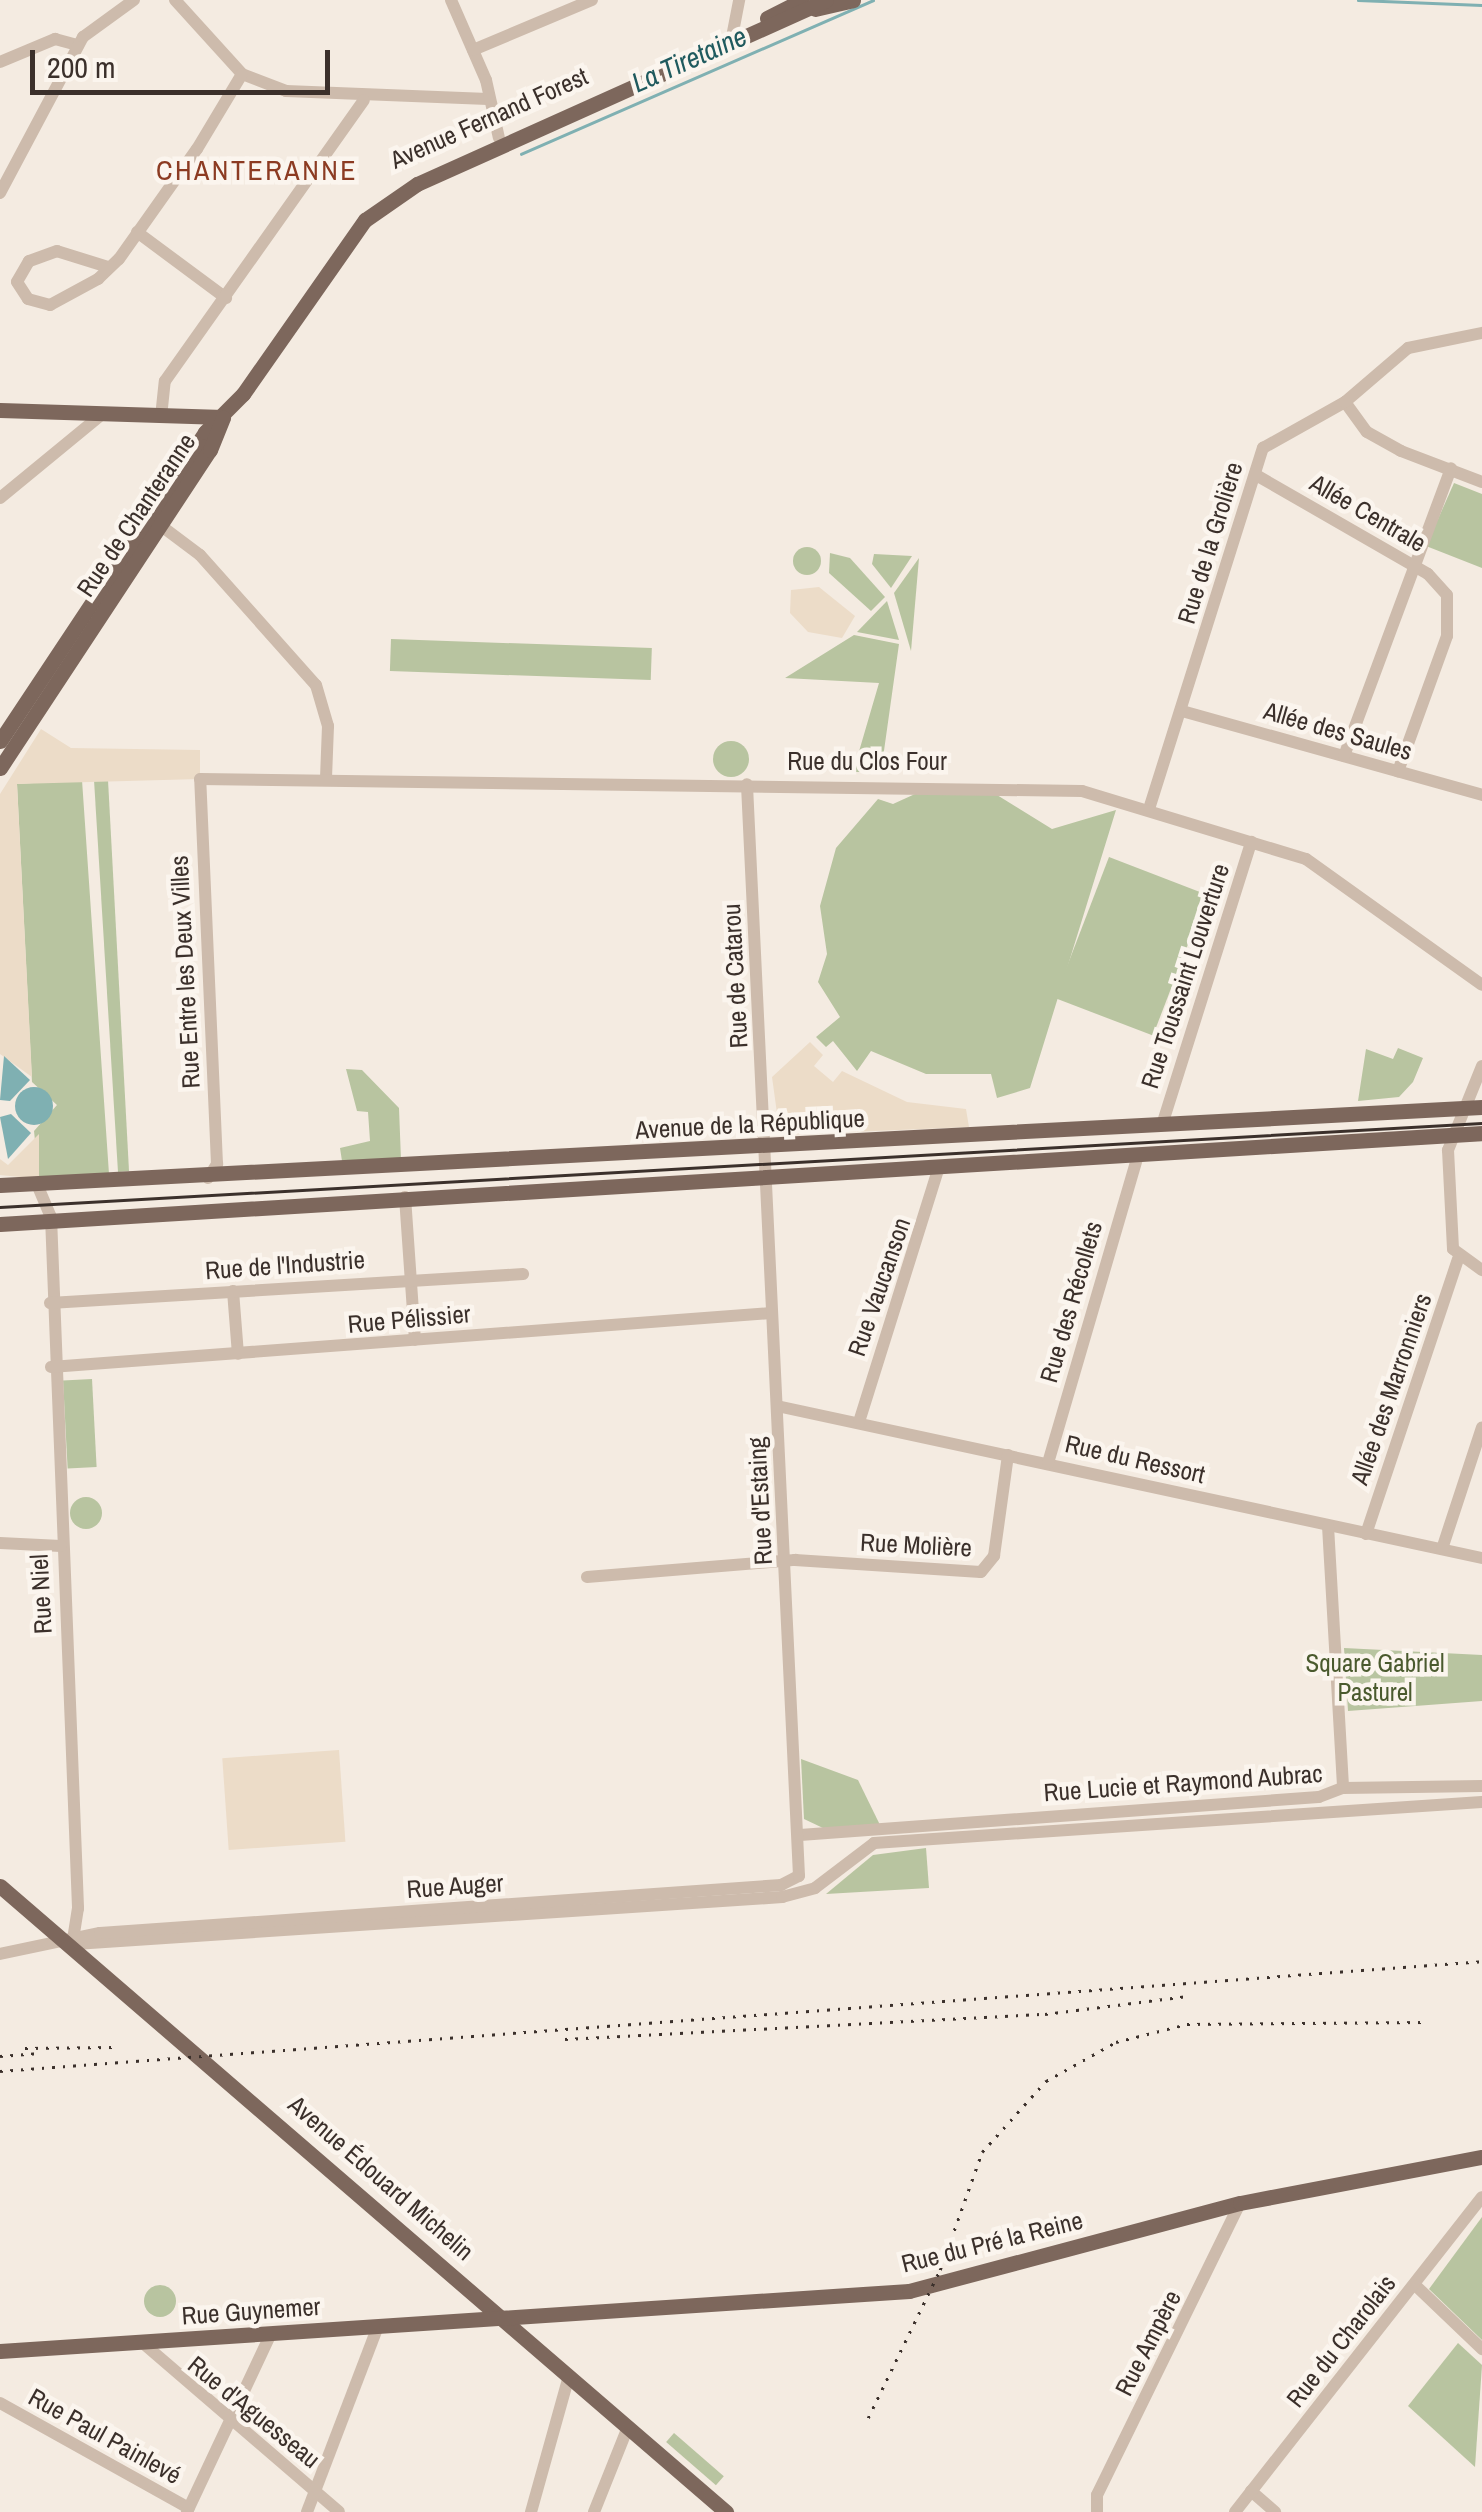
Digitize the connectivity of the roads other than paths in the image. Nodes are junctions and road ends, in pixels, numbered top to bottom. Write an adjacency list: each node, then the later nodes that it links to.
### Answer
1 (134, 0): 9 (street)
2 (174, 0): 12 (street)
3 (451, 0): 10 (street)
4 (592, 0): 10 (street)
5 (739, 0): 8 (street)
6 (853, 0): 7 (main road)
7 (813, 3): 8 (main road, Avenue Fernand Forest); 23 (main road, Avenue Fernand Forest)
8 (732, 37): 15 (main road, Avenue Fernand Forest)
9 (78, 45): 11 (street); 16 (street)
10 (474, 50): 13 (street)
11 (0, 62)
12 (242, 74): 14 (street); 17 (street)
13 (488, 99): 14 (street); 15 (street)
14 (364, 100): 19 (street)
15 (500, 138): 23 (main road, Avenue Fernand Forest)
16 (0, 193)
17 (137, 232): 18 (street); 19 (street)
18 (108, 267): 18 (street)
19 (226, 298): 25 (street)
20 (1482, 333): 21 (street, Rue de la Grolière)
21 (1345, 402): 26 (street); 27 (street, Rue de la Grolière)
22 (0, 410): 24 (main road)
23 (226, 412): 25 (main road); 30 (main road, Rue de Chanteranne); 31 (main road, Rue de Chanteranne)
24 (101, 415): 25 (main road); 29 (street)
25 (160, 417)
26 (1451, 468): 28 (street); 33 (street)
27 (1256, 474): 33 (street, Allée Centrale); 34 (street, Rue de la Grolière)
28 (1482, 482)
29 (0, 498)
30 (160, 502): 31 (street); 32 (main road, Rue de Chanteranne)
31 (160, 525): 32 (street); 35 (main road, Rue de Chanteranne); 40 (street)
32 (140, 529): 35 (main road, Rue de Chanteranne)
33 (1412, 566): 36 (street); 38 (street, Allée Centrale)
34 (1182, 710): 36 (street, Allée des Saules); 43 (street, Rue de la Grolière)
35 (6, 736): 37 (main road, Rue de Chanteranne)
36 (1344, 756): 38 (street, Allée des Saules)
37 (0, 768)
38 (1398, 771): 42 (street, Allée des Saules)
39 (200, 778): 40 (street, Rue du Clos Four); 54 (street, Rue Entre les Deux Villes)
40 (326, 779): 41 (street, Rue du Clos Four)
41 (747, 784): 43 (street, Rue du Clos Four); 53 (street, Rue de Catarou)
42 (1482, 795)
43 (1149, 808): 44 (street, Rue du Clos Four)
44 (1251, 842): 45 (street, Rue du Clos Four); 49 (street, Rue Toussaint Louverture)
45 (1482, 985)
46 (1482, 1066): 48 (street)
47 (1482, 1107): 48 (main road, Avenue de la République)
48 (1464, 1108): 49 (main road, Avenue de la République); 51 (street)
49 (1162, 1125): 53 (main road, Avenue de la République)
50 (1482, 1133): 51 (main road, Avenue de la République)
51 (1453, 1135): 52 (main road, Avenue de la République); 65 (street)
52 (1138, 1154): 55 (main road, Avenue de la République); 79 (street, Rue des Récollets)
53 (765, 1163): 55 (main road, Avenue de la République); 56 (main road, Avenue de la République); 60 (main road, Avenue de la République); 71 (street, Rue d'Estaing)
54 (217, 1164): 56 (street); 57 (street)
55 (939, 1166): 76 (street, Rue Vaucanson)
56 (233, 1178): 57 (main road, Avenue de la République)
57 (207, 1180): 59 (main road, Avenue de la République)
58 (0, 1185): 59 (main road, Avenue de la République)
59 (39, 1189): 61 (street)
60 (405, 1197): 61 (main road, Avenue de la République); 68 (street)
61 (51, 1218): 62 (main road, Avenue de la République); 64 (street, Rue Niel)
62 (29, 1220): 63 (main road, Avenue de la République); 64 (street)
63 (0, 1224)
64 (46, 1240): 70 (street, Rue Niel)
65 (1458, 1259): 66 (street); 81 (street, Allée des Marronniers)
66 (1482, 1270)
67 (523, 1274): 68 (street, Rue de l'Industrie)
68 (411, 1280): 69 (street, Rue de l'Industrie); 72 (street)
69 (234, 1291): 70 (street, Rue de l'Industrie); 73 (street)
70 (50, 1302): 74 (street, Rue Niel)
71 (772, 1313): 72 (street, Rue Pélissier); 75 (street, Rue d'Estaing)
72 (415, 1340): 73 (street, Rue Pélissier)
73 (238, 1354): 74 (street, Rue Pélissier)
74 (51, 1367): 83 (street, Rue Niel)
75 (777, 1406): 76 (street, Rue du Ressort); 86 (street, Rue d'Estaing)
76 (859, 1422): 78 (street, Rue du Ressort)
77 (1482, 1428): 84 (street)
78 (1008, 1454): 79 (street, Rue du Ressort); 86 (street, Rue Molière)
79 (1048, 1463): 80 (street, Rue du Ressort)
80 (1328, 1526): 81 (street, Rue du Ressort); 89 (street)
81 (1366, 1534): 84 (street, Rue du Ressort)
82 (0, 1543): 83 (street)
83 (61, 1546): 93 (street, Rue Niel)
84 (1442, 1550): 85 (street, Rue du Ressort)
85 (1482, 1558)
86 (786, 1561): 87 (street); 91 (street, Rue d'Estaing)
87 (588, 1577)
88 (1482, 1786): 89 (street, Rue Lucie et Raymond Aubrac)
89 (1344, 1788): 91 (street, Rue Lucie et Raymond Aubrac)
90 (1482, 1802): 93 (street)
91 (800, 1835): 93 (street, Rue Auger)
92 (0, 1886): 93 (main road, Avenue Édouard Michelin)
93 (72, 1944): 94 (street); 99 (main road, Avenue Édouard Michelin)
94 (0, 1954)
95 (1482, 2157): 97 (main road, Rue du Pré la Reine)
96 (1482, 2197): 98 (street, Rue du Charolais)
97 (1240, 2203): 99 (main road, Rue du Pré la Reine); 111 (street, Rue Ampère)
98 (1414, 2285): 103 (street); 109 (street, Rue du Charolais)
99 (506, 2320): 100 (main road, Rue Guynemer); 105 (main road, Avenue Édouard Michelin)
100 (377, 2329): 101 (main road, Rue Guynemer); 110 (street)
101 (270, 2336): 102 (main road, Rue Guynemer); 107 (street)
102 (144, 2344): 104 (main road, Rue Guynemer); 107 (street, Rue d'Aguesseau)
103 (1482, 2349)
104 (0, 2351)
105 (569, 2376): 108 (main road, Avenue Édouard Michelin); 115 (street)
106 (0, 2404): 112 (street, Rue Paul Painlevé)
107 (229, 2422): 110 (street, Rue d'Aguesseau); 112 (street)
108 (628, 2427): 116 (street); 117 (main road, Avenue Édouard Michelin)
109 (1251, 2491): 118 (street, Rue du Charolais); 119 (street)
110 (315, 2492): 113 (street); 114 (street, Rue d'Aguesseau)
111 (1096, 2508)
112 (188, 2510)
113 (307, 2512)
114 (339, 2512)
115 (532, 2512)
116 (594, 2512)
117 (726, 2512)
118 (1235, 2512)
119 (1276, 2512)

